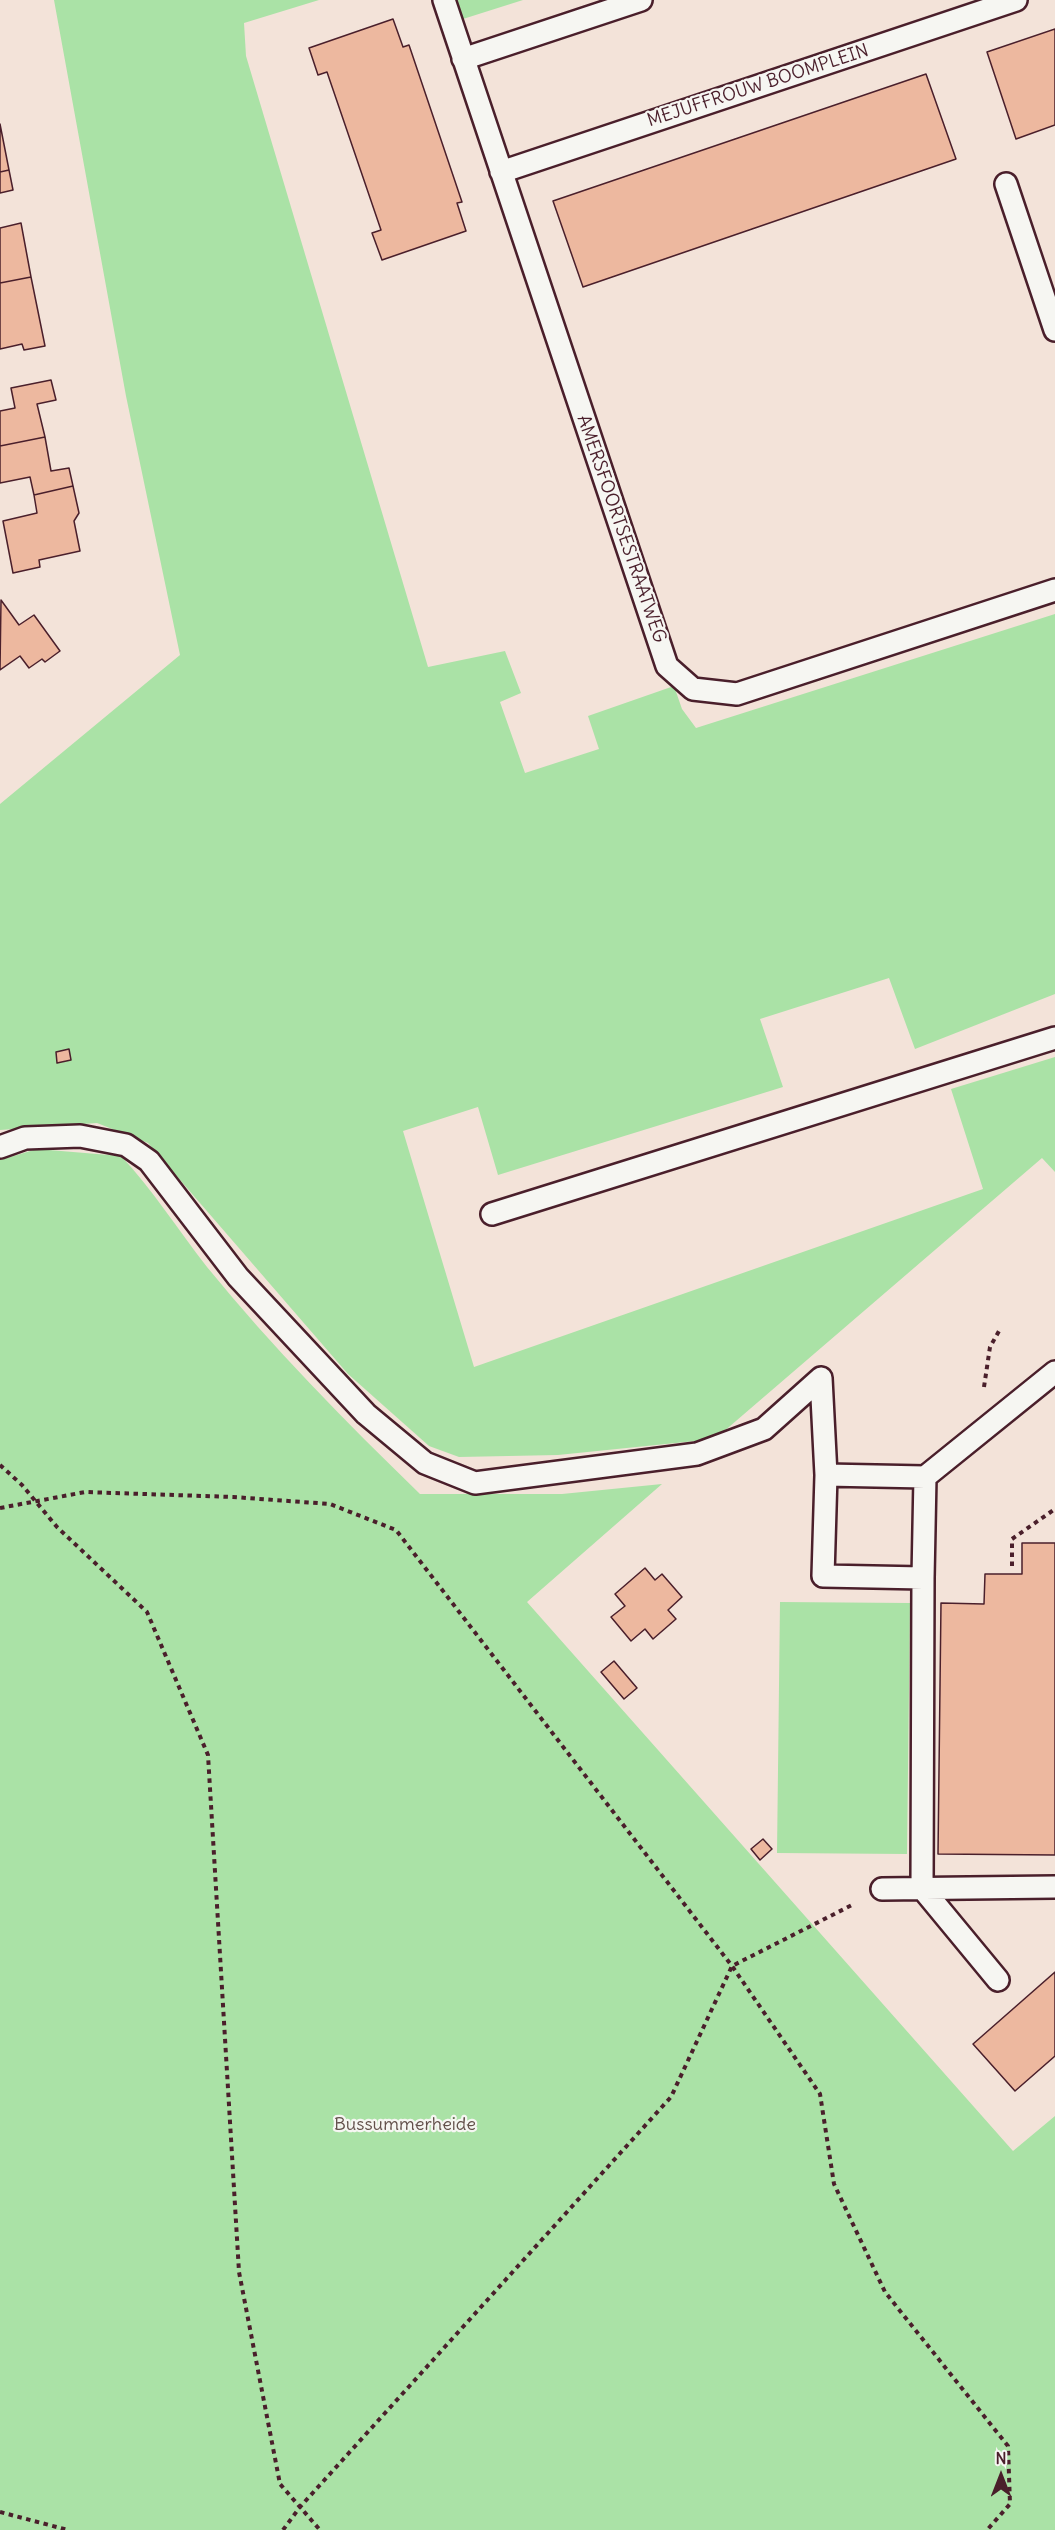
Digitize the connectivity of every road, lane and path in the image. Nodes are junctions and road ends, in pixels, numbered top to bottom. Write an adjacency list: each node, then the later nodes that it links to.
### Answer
1 (444, 0): 4 (lane, AMERSFOORTSESTRAATWEG)
2 (641, 0): 4 (lane)
3 (1016, 0): 5 (lane, MEJUFFROUW BOOMPLEIN)
4 (463, 59): 5 (lane, AMERSFOORTSESTRAATWEG)
5 (501, 172): 8 (lane, AMERSFOORTSESTRAATWEG)
6 (1006, 184): 7 (lane)
7 (1055, 330)
8 (1055, 590)
9 (1055, 1038): 11 (lane)
10 (0, 1146): 16 (lane)
11 (492, 1214)
12 (999, 1331): 14 (path)
13 (1055, 1372): 14 (lane)
14 (978, 1434): 17 (lane)
15 (0, 1465): 18 (path)
16 (826, 1475): 17 (lane); 22 (lane)
17 (925, 1477): 22 (lane)
18 (35, 1501): 19 (path); 26 (path); 28 (path)
19 (0, 1508)
20 (1055, 1509): 21 (path)
21 (1012, 1566)
22 (923, 1578): 24 (lane)
23 (1055, 1887): 24 (lane)
24 (922, 1888): 25 (lane); 27 (lane)
25 (882, 1889): 26 (path)
26 (732, 1966): 28 (path); 33 (path)
27 (998, 1980)
28 (300, 2507): 31 (path); 32 (path)
29 (0, 2512): 30 (path)
30 (68, 2530)
31 (283, 2530)
32 (320, 2530)
33 (987, 2530)

